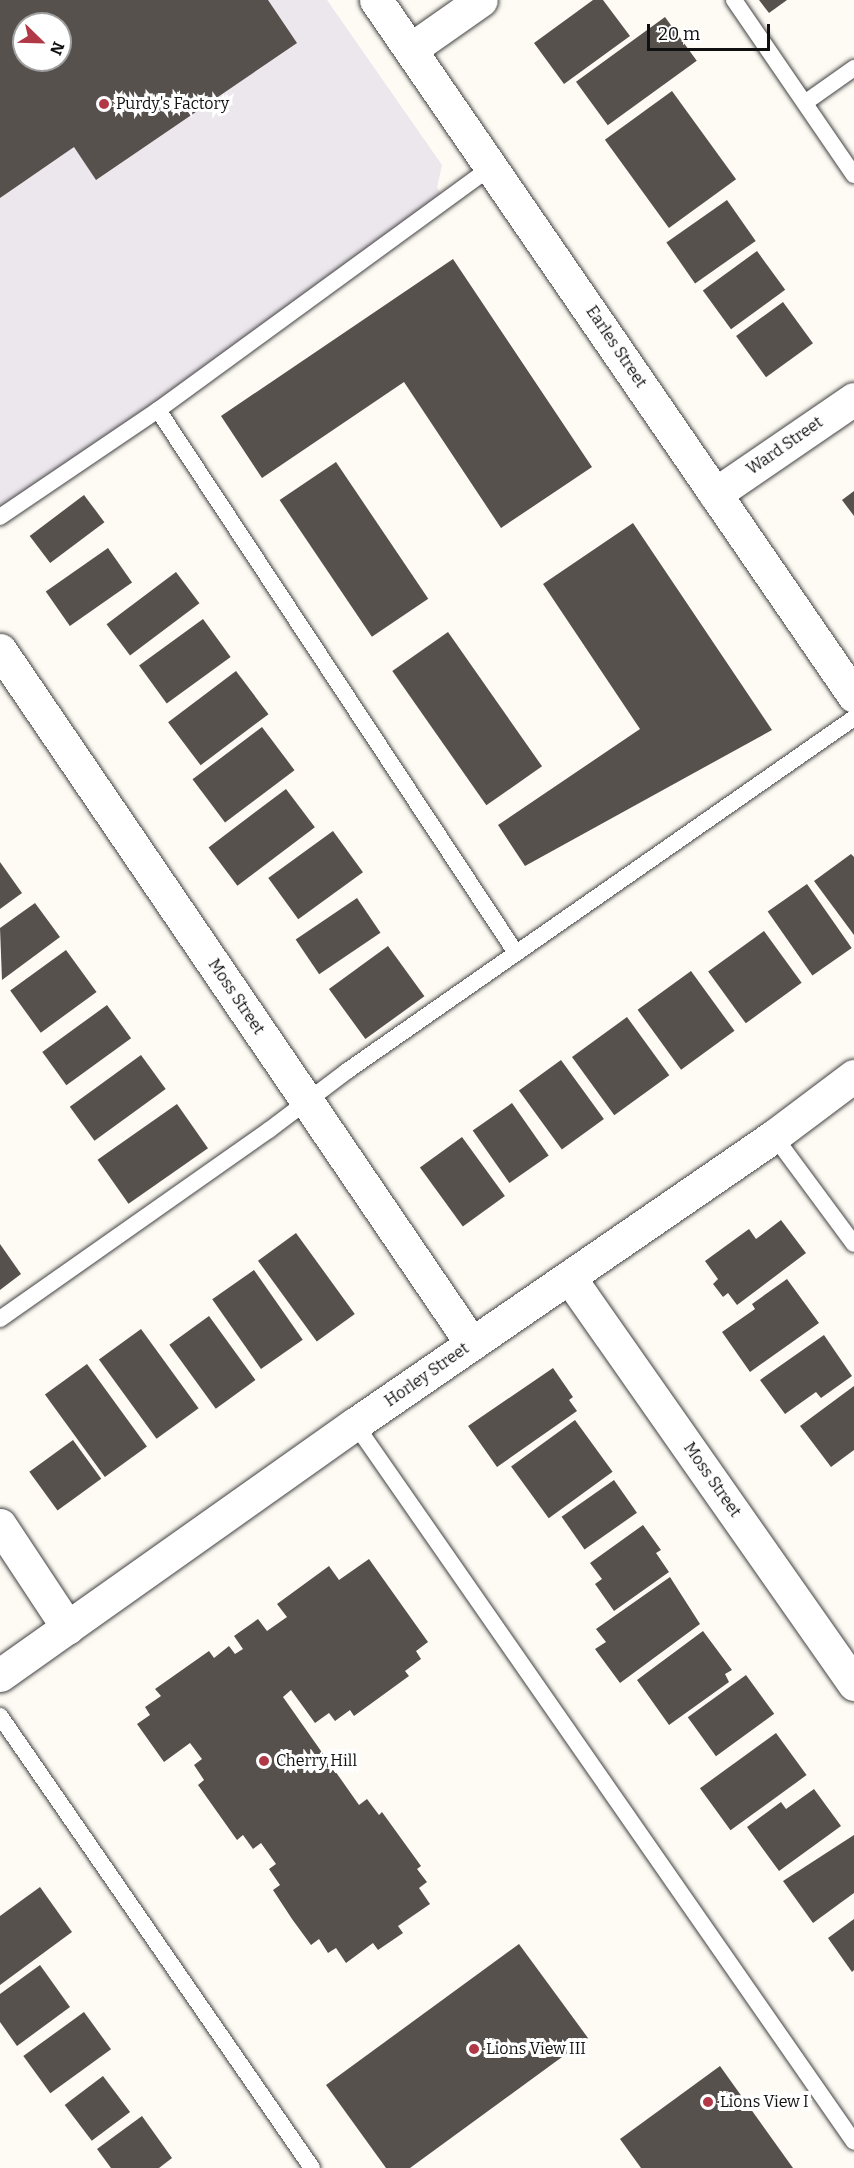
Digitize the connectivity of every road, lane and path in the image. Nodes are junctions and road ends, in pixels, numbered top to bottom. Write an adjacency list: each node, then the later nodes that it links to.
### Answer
1 (376, 0): 4 (street, Earles Street)
2 (481, 0): 4 (street)
3 (734, 0): 6 (lane)
4 (411, 49): 7 (street, Earles Street)
5 (854, 68): 6 (lane)
6 (806, 102): 8 (lane)
7 (493, 166): 10 (lane); 11 (street, Earles Street)
8 (854, 175)
9 (854, 399): 11 (street, Ward Street)
10 (158, 410): 12 (lane); 16 (lane)
11 (715, 494): 14 (street, Earles Street)
12 (0, 517)
13 (0, 650): 18 (street, Moss Street)
14 (854, 696)
15 (854, 718): 16 (lane)
16 (516, 953): 18 (lane)
17 (854, 1076): 19 (street, Horley Street)
18 (308, 1101): 22 (lane); 23 (street, Moss Street)
19 (774, 1137): 20 (lane); 21 (street, Horley Street)
20 (854, 1244)
21 (569, 1277): 23 (street, Horley Street); 28 (street, Moss Street)
22 (0, 1320)
23 (472, 1344): 24 (street, Horley Street)
24 (356, 1424): 26 (street, Horley Street); 30 (lane)
25 (0, 1525): 26 (street)
26 (68, 1628): 27 (street, Horley Street)
27 (0, 1676)
28 (854, 1684)
29 (0, 1716): 31 (lane)
30 (854, 2142)
31 (312, 2168)

